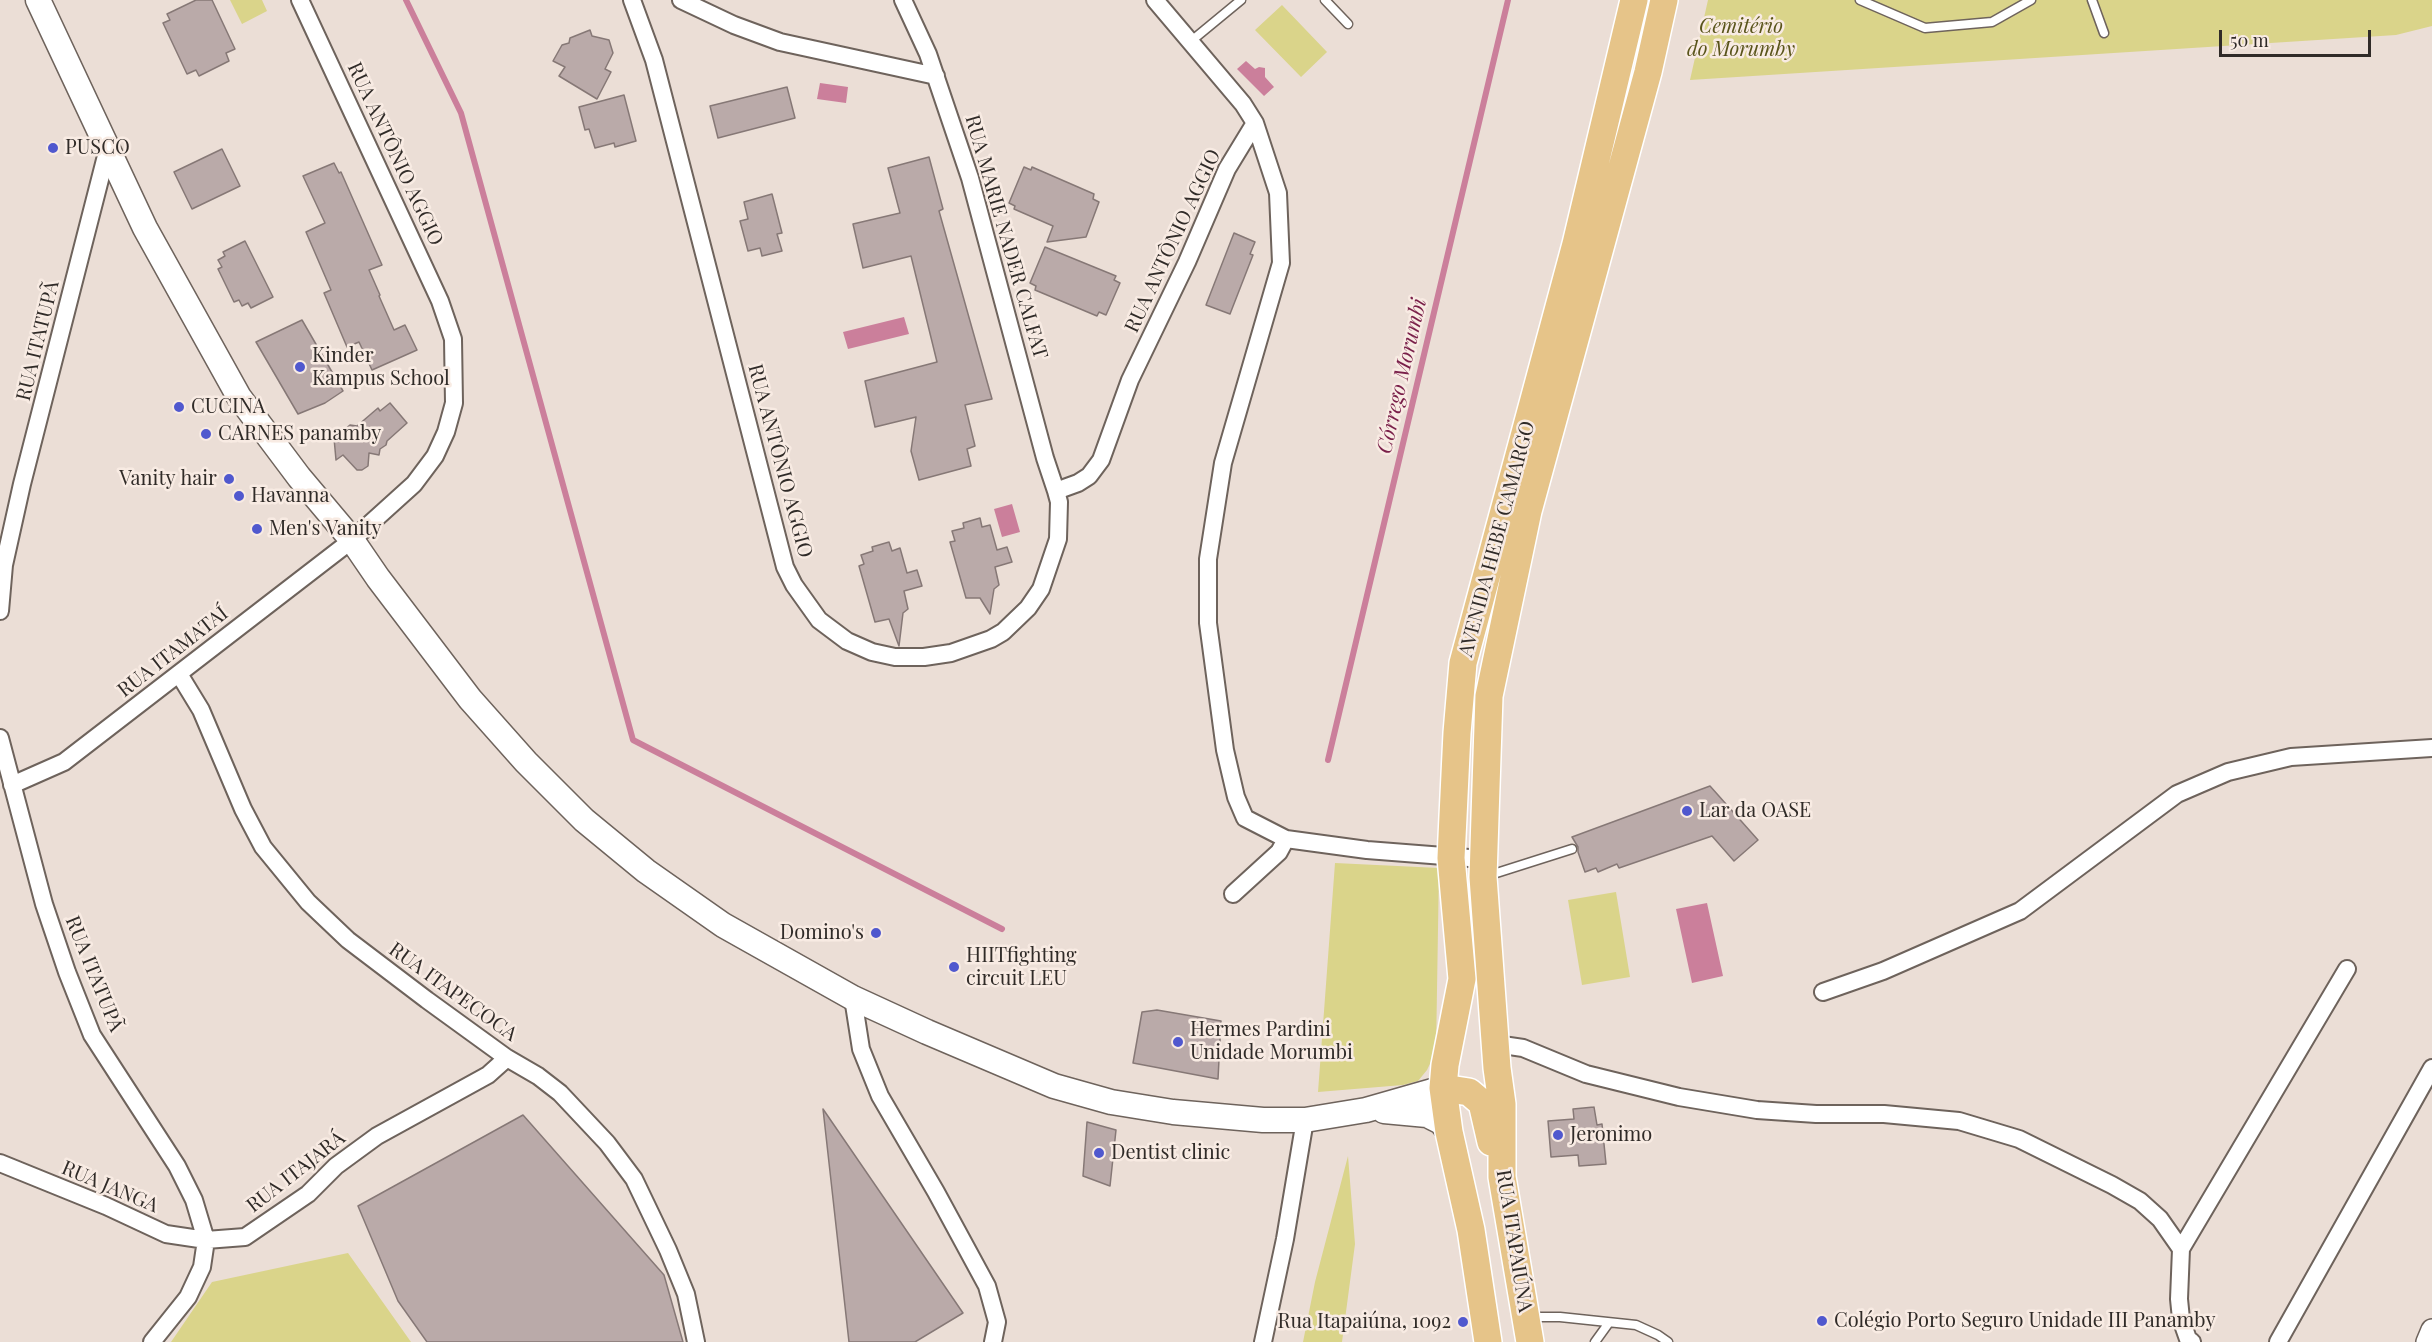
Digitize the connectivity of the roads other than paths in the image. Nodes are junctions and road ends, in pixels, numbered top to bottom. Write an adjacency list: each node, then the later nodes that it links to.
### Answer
1 (38, 0): 19 (main road)
2 (300, 0): 21 (street, RUA ANTÔNIO AGGIO)
3 (632, 0): 20 (street, RUA ANTÔNIO AGGIO)
4 (681, 0): 17 (street)
5 (903, 0): 17 (street, RUA MARIE NADER CALFAT)
6 (1155, 0): 16 (street)
7 (1241, 0): 16 (lane)
8 (1325, 0): 14 (lane)
9 (1634, 0): 29 (main road, AVENIDA HEBE CAMARGO)
10 (1664, 0): 30 (main road, AVENIDA HEBE CAMARGO)
11 (1860, 0): 12 (lane)
12 (2031, 0)
13 (2092, 0): 15 (lane)
14 (1348, 24)
15 (2104, 33)
16 (1191, 42): 18 (street)
17 (936, 76): 20 (street, RUA MARIE NADER CALFAT)
18 (1255, 123): 20 (street, RUA ANTÔNIO AGGIO); 27 (street)
19 (107, 152): 21 (main road); 22 (street, RUA ITATUPÃ)
20 (1056, 490)
21 (352, 540): 23 (street, RUA ITAMATAÍ); 34 (main road)
22 (0, 611)
23 (179, 674): 26 (street, RUA ITAMATAÍ); 36 (street, RUA ITAPECOCA)
24 (0, 738): 26 (street, RUA ITATUPÃ)
25 (2432, 748): 33 (street)
26 (12, 785): 44 (street, RUA ITATUPÃ)
27 (1286, 839): 29 (street); 31 (street)
28 (1572, 849): 30 (lane)
29 (1451, 858): 30 (street); 38 (main road, AVENIDA HEBE CAMARGO)
30 (1482, 868): 35 (main road, AVENIDA HEBE CAMARGO)
31 (1233, 894)
32 (2347, 969): 45 (street)
33 (1823, 992)
34 (853, 998): 40 (main road); 51 (street)
35 (1496, 1056): 43 (main road, RUA ITAPAIÚNA); 45 (street)
36 (507, 1058): 44 (street, RUA ITAJARÁ); 50 (street, RUA ITAPECOCA)
37 (2432, 1068): 57 (street)
38 (1443, 1088): 39 (main road); 41 (main road, RUA ITAPAIÚNA); 43 (main road)
39 (1366, 1110): 40 (main road); 41 (main road)
40 (1305, 1120): 52 (street)
41 (1449, 1132): 53 (main road, RUA ITAPAIÚNA)
42 (0, 1163): 44 (street, RUA JANGA)
43 (1502, 1177): 47 (main road, RUA ITAPAIÚNA)
44 (206, 1240): 49 (street)
45 (2181, 1250): 56 (street)
46 (1608, 1324): 47 (lane); 54 (lane); 55 (lane)
47 (1528, 1330)
48 (2432, 1330): 58 (street)
49 (152, 1342)
50 (696, 1342)
51 (993, 1342)
52 (1263, 1342)
53 (1488, 1342)
54 (1595, 1342)
55 (1668, 1342)
56 (2192, 1342)
57 (2278, 1342)
58 (2427, 1342)

